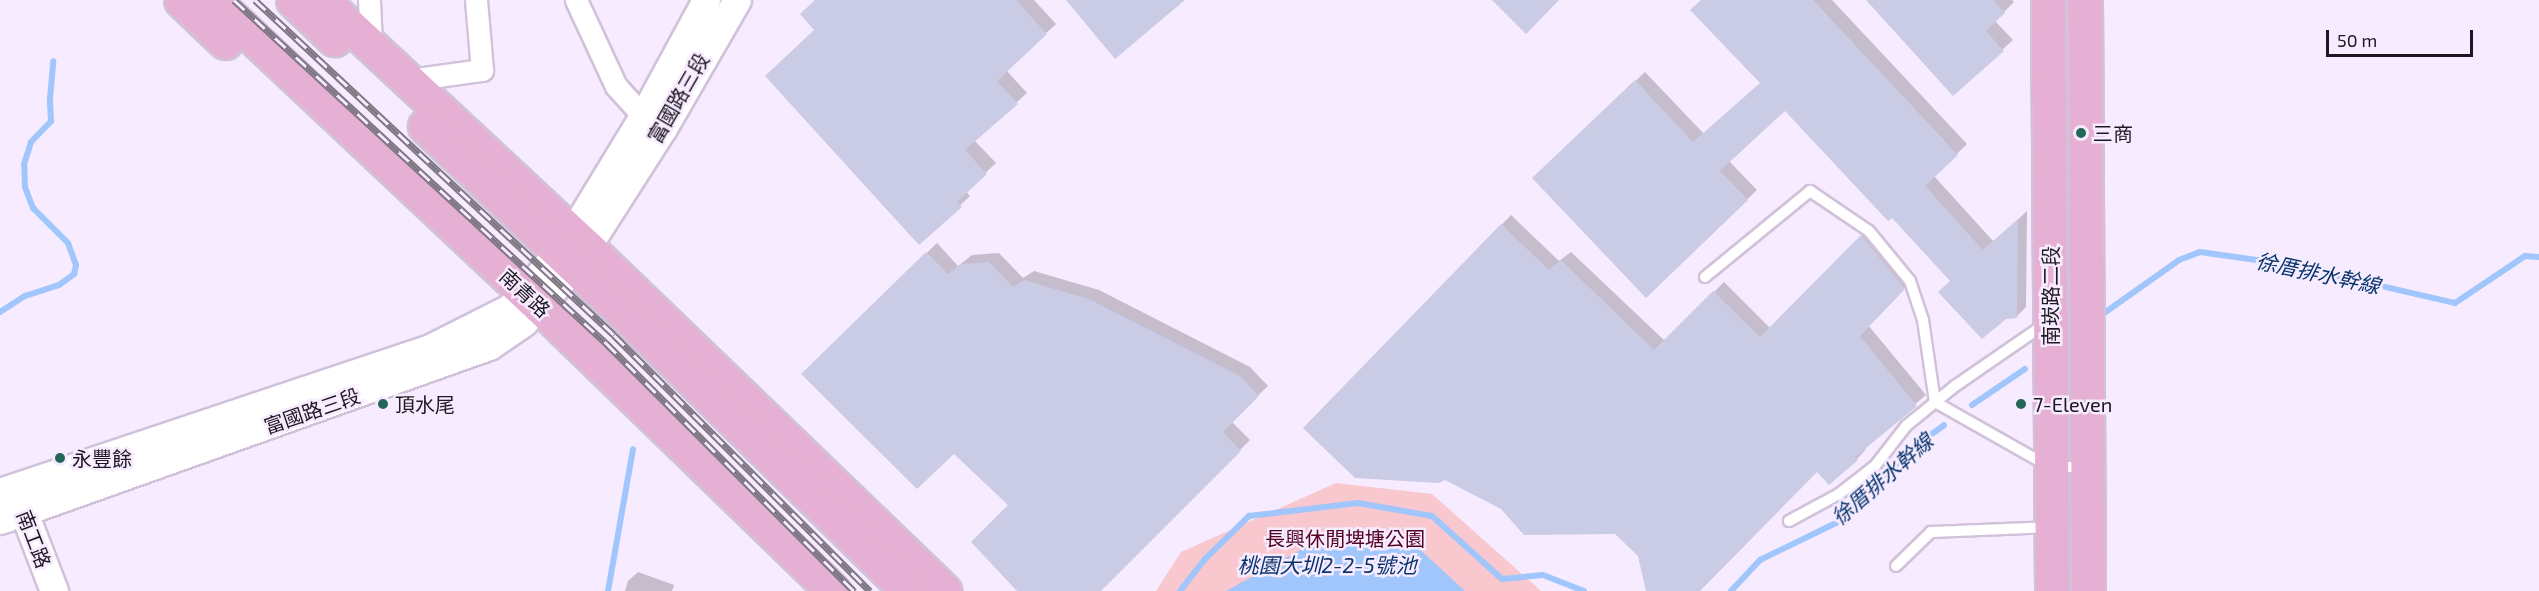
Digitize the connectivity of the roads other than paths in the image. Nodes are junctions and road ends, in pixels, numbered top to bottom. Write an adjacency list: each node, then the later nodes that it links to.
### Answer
1 (181, 0): 17 (main road)
2 (213, 0): 17 (main road, 南青路)
3 (293, 0): 15 (main road)
4 (322, 0): 12 (main road)
5 (369, 0): 12 (street)
6 (476, 0): 13 (street)
7 (576, 0): 14 (street)
8 (706, 0): 14 (street, 富國路三段)
9 (738, 0): 14 (street, 富國路三段)
10 (2048, 0): 18 (main road, 南崁路二段)
11 (2085, 0): 23 (main road, 南崁路二段)
12 (371, 44): 13 (main road)
13 (409, 80): 15 (main road)
14 (653, 122): 15 (street, 富國路三段)
15 (573, 250): 17 (street, 富國路三段); 19 (main road); 20 (main road)
16 (1705, 277): 21 (lane)
17 (524, 307): 24 (street, 富國路三段); 25 (street, 富國路三段); 30 (main road); 31 (main road, 南青路)
18 (2050, 321): 21 (lane); 22 (main road, 南崁路二段)
19 (634, 323): 20 (main road); 32 (main road)
20 (723, 377): 33 (main road)
21 (1935, 402): 22 (lane); 26 (lane)
22 (2050, 467): 23 (lane); 27 (main road, 南崁路二段)
23 (2086, 467): 35 (main road, 南崁路二段)
24 (7, 490): 25 (street, 南工路)
25 (12, 516): 29 (street, 南工路)
26 (1789, 522)
27 (2051, 526): 28 (lane); 34 (main road, 南崁路二段)
28 (1896, 566)
29 (54, 591)
30 (801, 591)
31 (833, 591)
32 (908, 591)
33 (945, 591)
34 (2052, 591)
35 (2088, 591)

